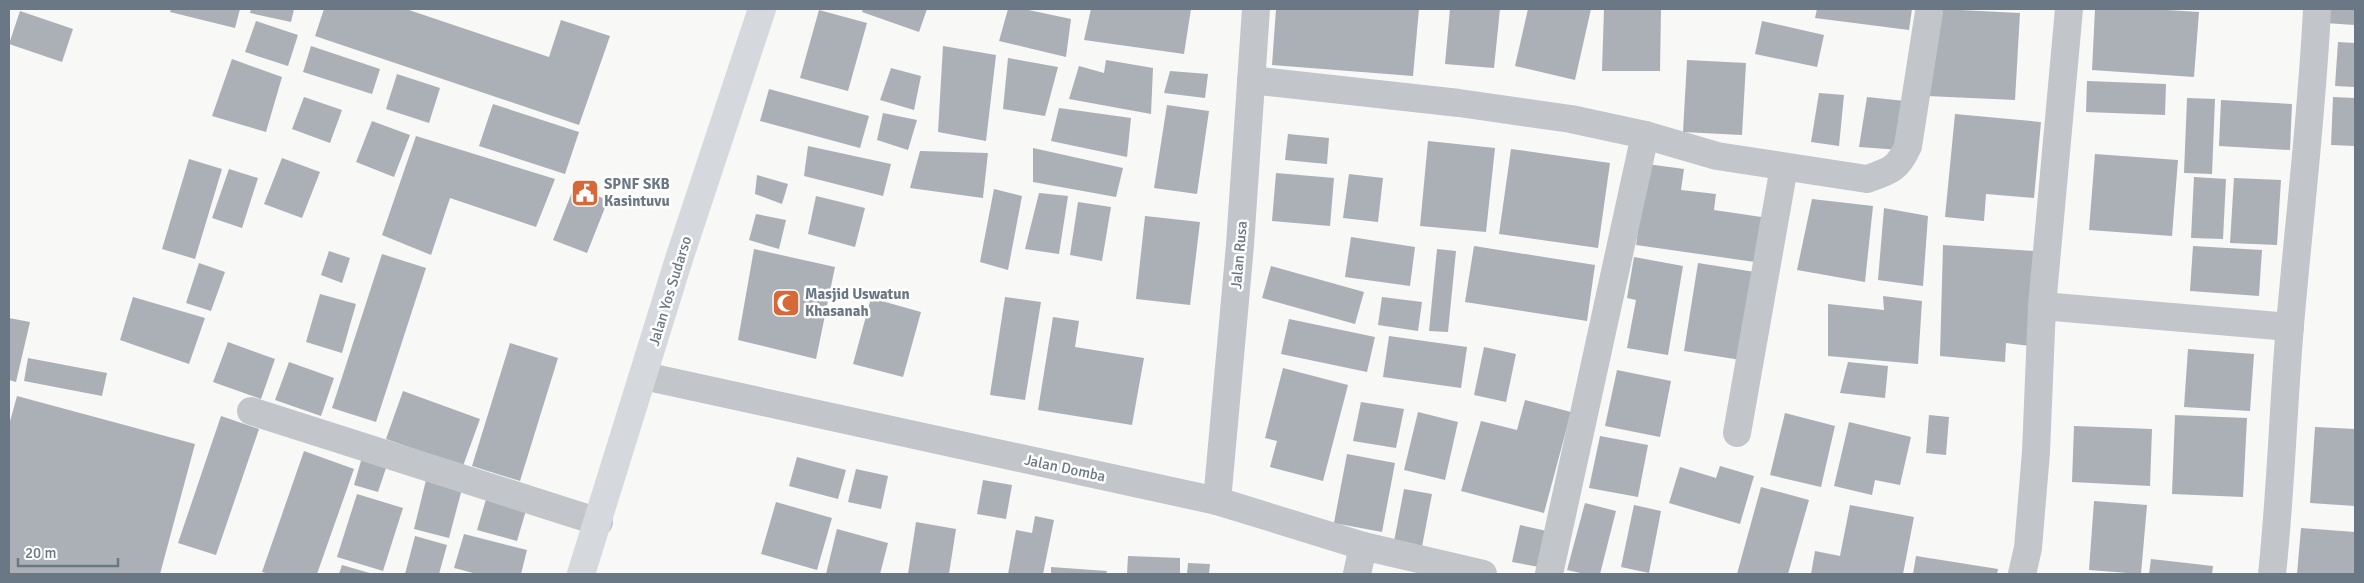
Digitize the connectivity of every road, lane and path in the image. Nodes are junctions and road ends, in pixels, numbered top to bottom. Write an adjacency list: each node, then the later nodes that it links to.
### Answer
1 (762, 9): 11 (highway, Jalan Yos Sudarso)
2 (1256, 9): 6 (street, Jalan Rusa)
3 (2069, 9): 9 (street)
4 (2317, 9): 10 (street)
5 (1929, 12): 8 (street)
6 (1251, 80): 7 (street); 14 (street, Jalan Rusa)
7 (1645, 135): 8 (street); 20 (street)
8 (1784, 167): 13 (street)
9 (2042, 306): 10 (street); 21 (street)
10 (2290, 327): 22 (street)
11 (644, 376): 14 (street, Jalan Domba); 15 (highway, Jalan Yos Sudarso)
12 (251, 411): 15 (street)
13 (1738, 433)
14 (1217, 501): 16 (street, Jalan Domba)
15 (599, 522): 17 (highway, Jalan Yos Sudarso)
16 (1363, 546): 18 (street); 19 (street, Jalan Domba)
17 (581, 574)
18 (1357, 574)
19 (1483, 574)
20 (1549, 574)
21 (2022, 574)
22 (2272, 574)

